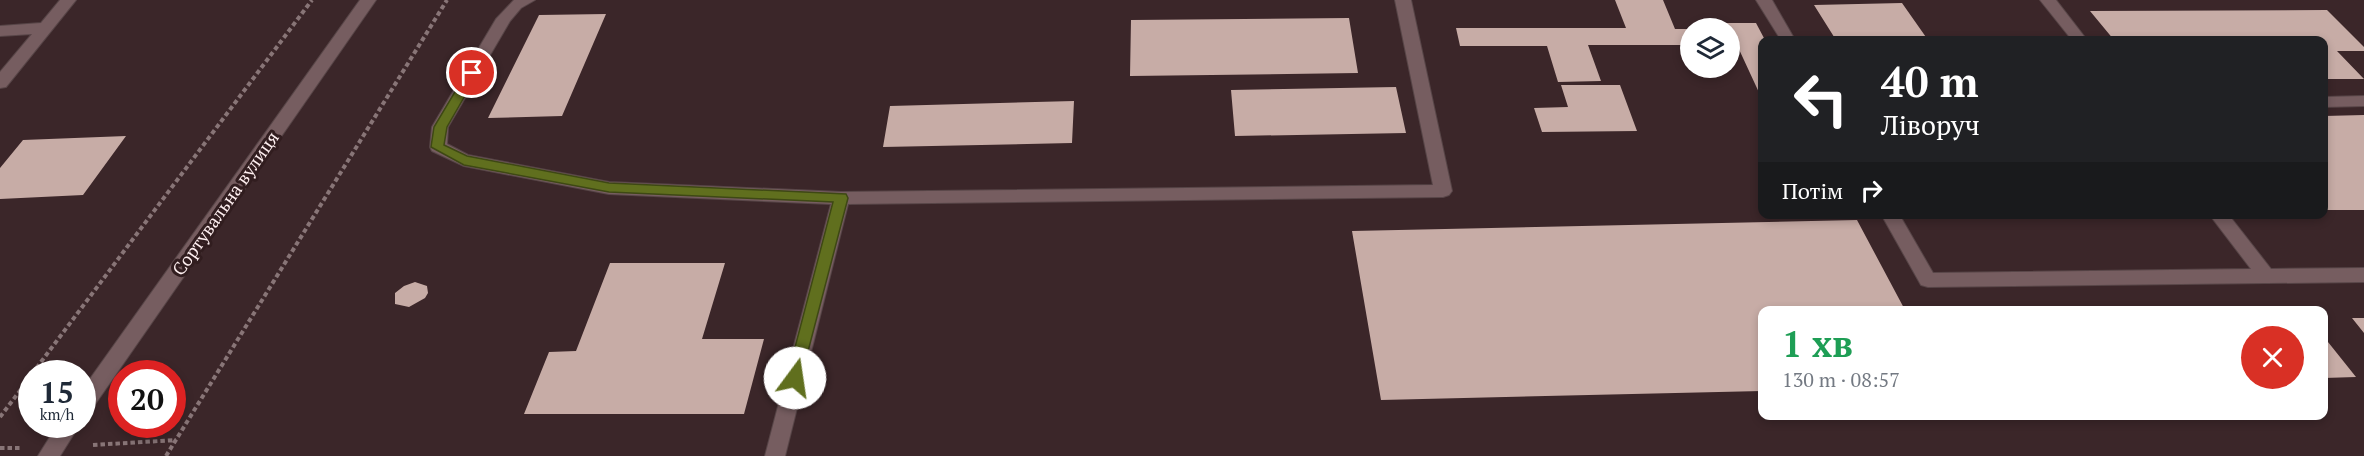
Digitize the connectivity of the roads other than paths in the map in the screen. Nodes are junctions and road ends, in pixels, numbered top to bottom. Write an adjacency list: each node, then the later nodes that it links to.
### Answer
1 (68, 0): 7 (street)
2 (368, 0): 19 (street, Сортувальна вулиця)
3 (528, 0): 14 (street)
4 (1403, 0): 14 (street)
5 (1764, 0): 9 (street)
6 (2048, 0): 10 (street)
7 (43, 28): 8 (street); 11 (street)
8 (0, 30)
9 (1786, 36)
10 (2077, 36)
11 (0, 83)
12 (2364, 101): 13 (street)
13 (2328, 102)
14 (841, 198): 22 (street)
15 (1893, 219): 18 (street)
16 (2222, 219): 18 (street)
17 (2364, 274): 18 (street)
18 (2267, 277)
19 (96, 387)
20 (60, 438): 21 (street)
21 (48, 456)
22 (775, 456)

